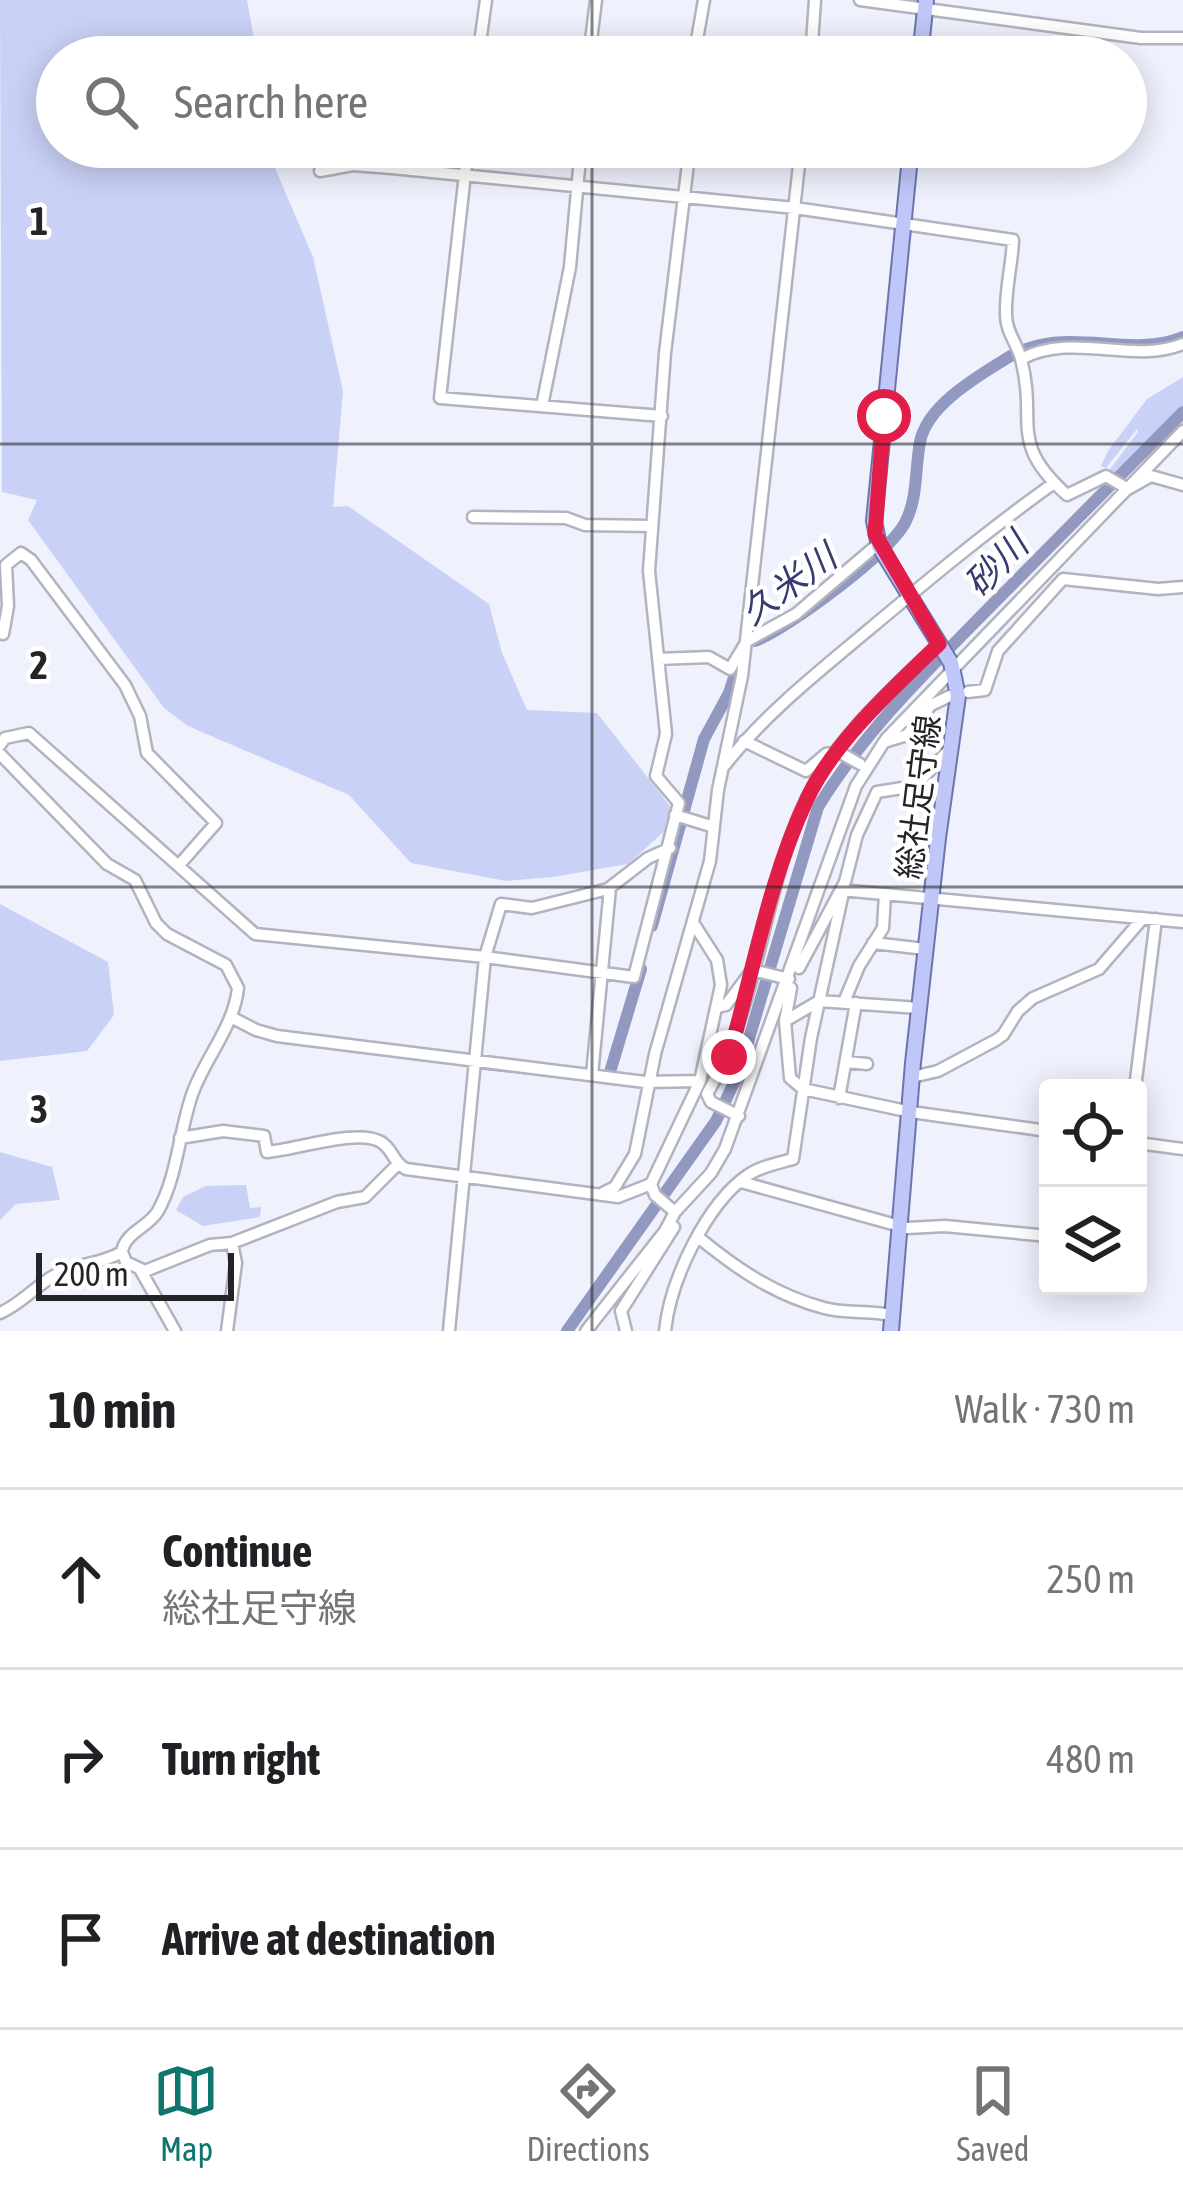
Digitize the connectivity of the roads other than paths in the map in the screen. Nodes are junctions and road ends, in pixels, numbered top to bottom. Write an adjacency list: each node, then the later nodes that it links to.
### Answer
1 (486, 0): 7 (street)
2 (596, 0): 8 (street)
3 (704, 0): 9 (street)
4 (815, 0): 10 (street)
5 (860, 0): 6 (street)
6 (925, 4): 11 (main road); 12 (street)
7 (481, 36)
8 (592, 36)
9 (698, 36)
10 (812, 36)
11 (922, 36)
12 (1129, 36)
13 (1147, 38): 14 (street)
14 (1183, 38)
15 (336, 168): 22 (street)
16 (384, 168): 23 (street)
17 (467, 168): 23 (street)
18 (579, 168): 24 (street)
19 (687, 168): 25 (street)
20 (799, 168): 26 (street)
21 (909, 168): 27 (main road)
22 (320, 171)
23 (466, 176): 24 (street); 30 (street)
24 (577, 187): 25 (street); 30 (street)
25 (683, 199): 26 (street); 31 (street)
26 (795, 208): 27 (street); 43 (street)
27 (904, 225): 29 (street); 38 (main road)
28 (1183, 344): 29 (street)
29 (1021, 358): 33 (street)
30 (542, 406): 31 (street)
31 (662, 416): 37 (street)
32 (1183, 430): 34 (street)
33 (1054, 483): 34 (street); 40 (street)
34 (1118, 483): 35 (street); 45 (street)
35 (1183, 484)
36 (473, 517): 37 (street)
37 (652, 526): 44 (street)
38 (881, 548): 40 (main road); 43 (street)
39 (1183, 587): 46 (street)
40 (910, 596): 42 (main road); 49 (street)
41 (3, 634): 63 (street)
42 (940, 646): 45 (main road); 53 (street)
43 (746, 650): 44 (street); 48 (street)
44 (658, 659): 60 (street)
45 (952, 666): 50 (street); 52 (main road, 総社足守線)
46 (968, 692)
47 (952, 695): 50 (street)
48 (734, 722): 49 (street); 56 (street)
49 (747, 737): 53 (street); 56 (street)
50 (884, 742): 55 (street); 57 (street)
51 (0, 745): 63 (street)
52 (950, 750): 58 (street); 59 (main road, 総社足守線)
53 (839, 752): 55 (street); 74 (street)
54 (0, 754): 81 (street)
55 (860, 764): 57 (street)
56 (722, 769): 61 (street)
57 (860, 780): 76 (street)
58 (915, 786): 59 (street); 65 (street)
59 (944, 789): 67 (main road, 総社足守線)
60 (679, 816): 61 (street); 62 (street)
61 (714, 826): 70 (street)
62 (670, 848): 64 (street); 75 (street)
63 (180, 864): 73 (street)
64 (610, 887): 73 (street); 75 (street)
65 (842, 890): 66 (street); 76 (street); 77 (street)
66 (885, 894): 67 (street); 71 (street)
67 (932, 896): 68 (street); 72 (main road, 総社足守線)
68 (1150, 918): 69 (street); 88 (street); 89 (street)
69 (1183, 922)
70 (694, 924): 79 (street); 90 (street)
71 (873, 943): 72 (street); 78 (street)
72 (926, 949): 80 (main road, 総社足守線)
73 (485, 957): 75 (street); 83 (street)
74 (752, 970): 76 (street); 79 (street); 92 (street)
75 (602, 974): 87 (street)
76 (789, 979): 82 (street); 95 (street)
77 (819, 1001): 78 (street); 82 (street); 91 (street)
78 (850, 1003): 80 (street); 84 (street)
79 (717, 1007): 86 (street)
80 (919, 1008): 88 (main road, 総社足守線)
81 (231, 1017): 83 (street); 97 (street)
82 (785, 1022): 91 (street)
83 (476, 1062): 87 (street); 101 (street)
84 (847, 1062): 85 (street); 93 (street)
85 (867, 1064)
86 (702, 1075): 90 (street); 92 (street); 103 (street)
87 (592, 1076): 90 (street)
88 (913, 1077): 94 (main road, 総社足守線)
89 (1136, 1079)
90 (649, 1082): 104 (street)
91 (803, 1089): 93 (street); 102 (street)
92 (707, 1094): 95 (street)
93 (839, 1098): 94 (street)
94 (911, 1112): 96 (street); 106 (main road, 総社足守線)
95 (739, 1116): 105 (street)
96 (1039, 1130)
97 (180, 1138): 100 (street); 110 (street)
98 (1147, 1144): 99 (street)
99 (1183, 1149)
100 (397, 1165): 101 (street); 109 (street)
101 (467, 1176): 104 (street); 116 (street)
102 (741, 1182): 106 (street); 108 (street)
103 (653, 1190): 104 (street); 105 (street)
104 (603, 1193)
105 (673, 1210): 117 (street); 118 (street)
106 (899, 1226): 107 (street); 113 (main road, 総社足守線)
107 (1039, 1234)
108 (698, 1237): 113 (street); 119 (street)
109 (232, 1243): 111 (street); 115 (street)
110 (122, 1252): 111 (street); 112 (street)
111 (140, 1271): 114 (street)
112 (0, 1313)
113 (891, 1323)
114 (175, 1331)
115 (227, 1331)
116 (449, 1331)
117 (586, 1331)
118 (626, 1331)
119 (665, 1331)

